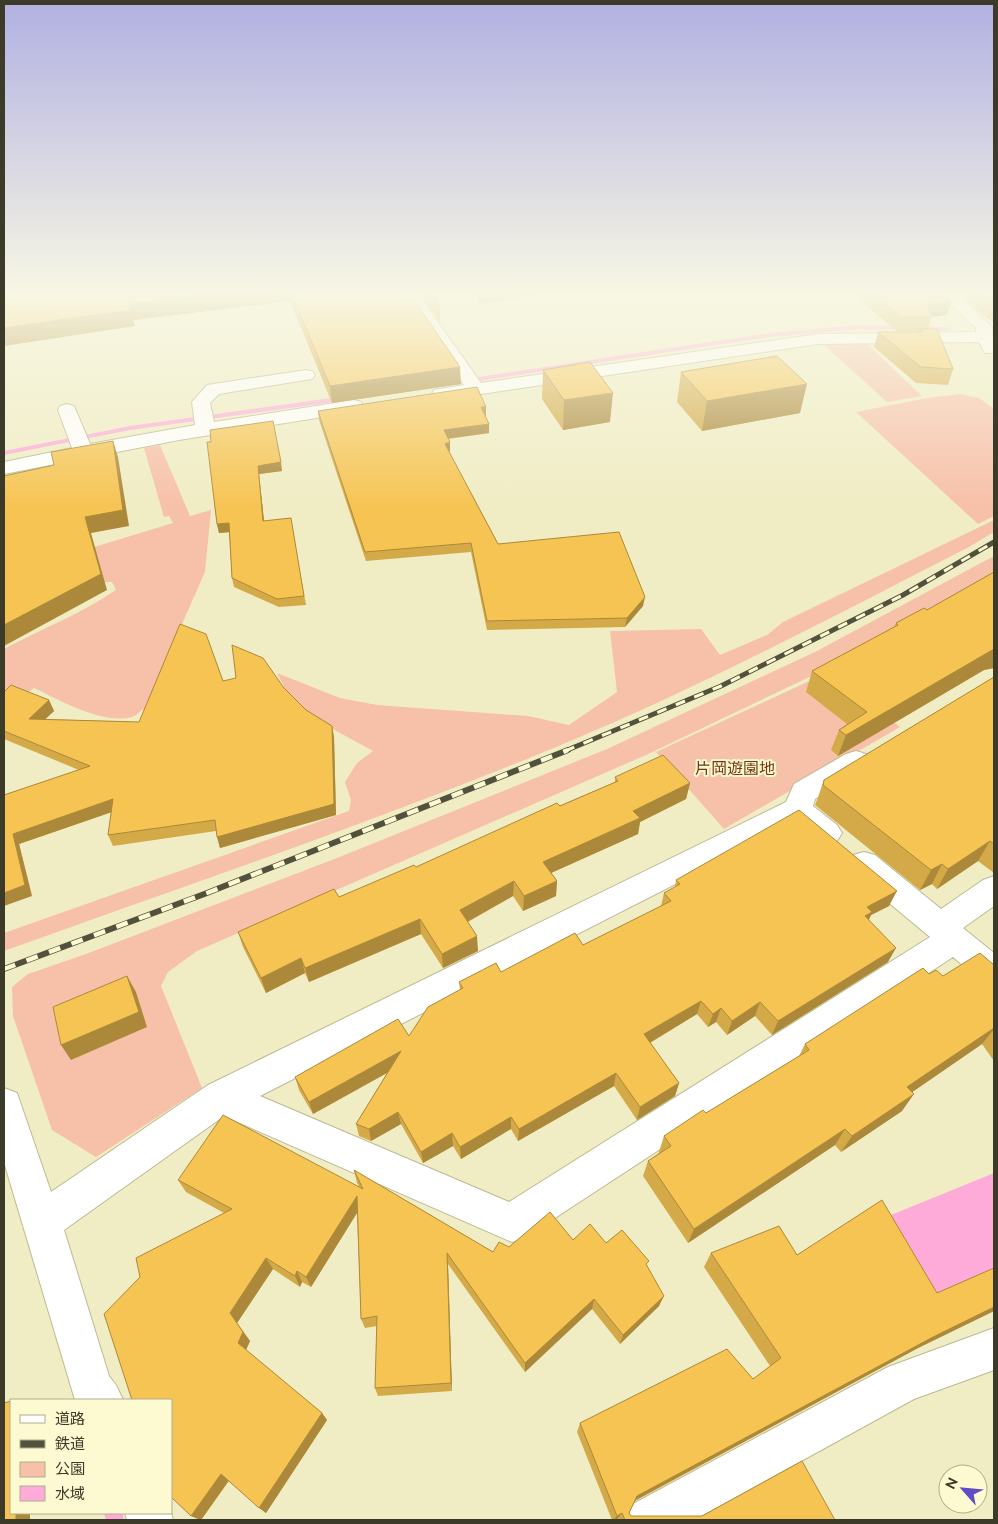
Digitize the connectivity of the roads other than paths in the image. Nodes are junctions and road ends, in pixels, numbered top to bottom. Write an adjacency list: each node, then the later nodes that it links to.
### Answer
1 (459, 365): 4 (street)
2 (612, 365): 4 (street)
3 (306, 375): 8 (street)
4 (471, 383): 5 (street)
5 (428, 396)
6 (371, 404): 8 (street)
7 (67, 410): 9 (street)
8 (204, 422): 9 (street)
9 (80, 443): 10 (street)
10 (4, 468)
11 (879, 747): 12 (street)
12 (797, 809): 14 (street); 16 (street)
13 (994, 889): 14 (street)
14 (947, 933): 15 (street); 16 (street)
15 (994, 972)
16 (221, 1097): 18 (street)
17 (4, 1105): 18 (street)
18 (42, 1222): 20 (street)
19 (994, 1349): 21 (street)
20 (100, 1399)
21 (649, 1520)

